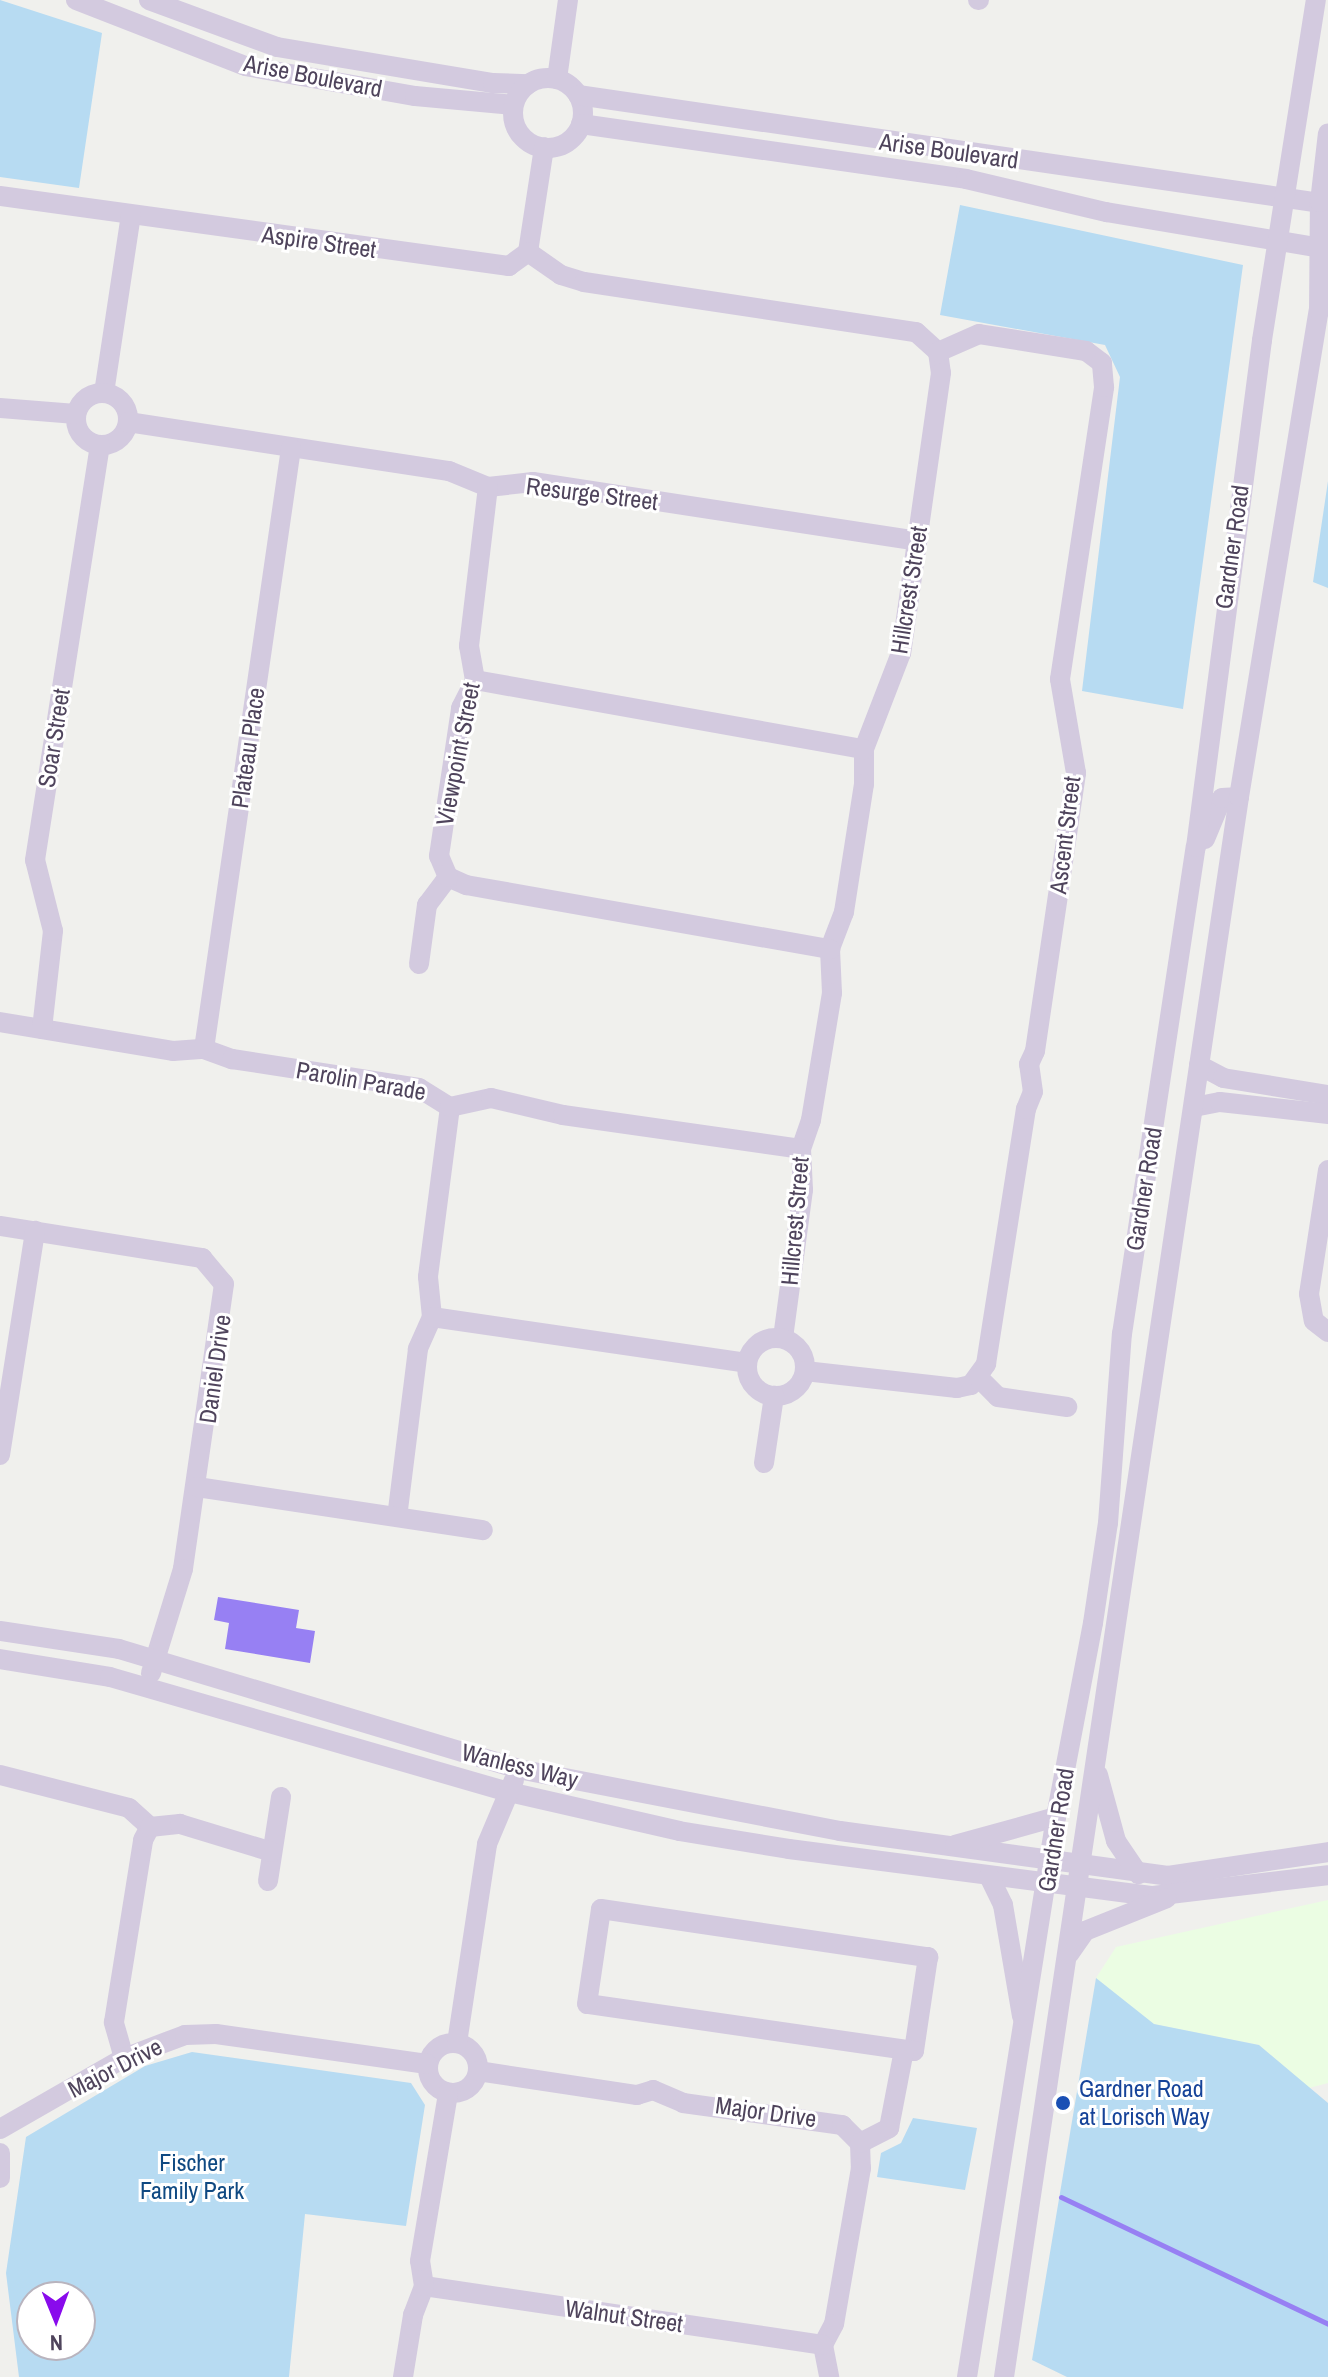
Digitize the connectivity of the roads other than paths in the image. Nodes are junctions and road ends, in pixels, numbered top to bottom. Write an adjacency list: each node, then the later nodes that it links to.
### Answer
1 (76, 0): 8 (street, Arise Boulevard)
2 (149, 0): 6 (street, Arise Boulevard)
3 (568, 0): 5 (street)
4 (1316, 0): 13 (street, Gardner Road)
5 (557, 79): 6 (street); 7 (street)
6 (528, 84): 8 (street)
7 (578, 95): 9 (street); 13 (street, Arise Boulevard)
8 (513, 105): 11 (street)
9 (581, 124): 11 (street); 16 (street, Arise Boulevard)
10 (1328, 133): 14 (street, Gardner Road)
11 (544, 147): 18 (street)
12 (0, 196): 15 (street, Aspire Street)
13 (1284, 197): 14 (street, Arise Boulevard); 16 (street, Gardner Road)
14 (1324, 203): 17 (street, Gardner Road)
15 (131, 215): 18 (street, Aspire Street); 20 (street)
16 (1277, 241): 17 (street, Arise Boulevard); 31 (street, Gardner Road)
17 (1324, 248): 30 (street, Gardner Road)
18 (528, 252): 19 (street)
19 (938, 352): 27 (street, Hillcrest Street); 52 (street, Ascent Street)
20 (104, 393): 22 (street); 23 (street)
21 (0, 408): 22 (street)
22 (76, 414): 24 (street)
23 (128, 422): 24 (street); 25 (street, Resurge Street)
24 (100, 445): 36 (street, Soar Street)
25 (291, 448): 26 (street, Resurge Street); 37 (street, Plateau Place)
26 (488, 487): 27 (street, Resurge Street); 28 (street, Viewpoint Street)
27 (917, 541): 29 (street, Hillcrest Street)
28 (475, 680): 29 (street); 32 (street, Viewpoint Street)
29 (864, 749): 33 (street, Hillcrest Street)
30 (1239, 797): 31 (street); 38 (street, Gardner Road)
31 (1196, 847): 69 (street, Gardner Road)
32 (448, 877): 33 (street); 34 (street)
33 (830, 949): 43 (street, Hillcrest Street)
34 (419, 964)
35 (0, 1022): 36 (street, Parolin Parade)
36 (42, 1029): 37 (street, Parolin Parade)
37 (204, 1049): 40 (street, Parolin Parade)
38 (1199, 1065): 39 (street); 41 (street, Gardner Road)
39 (1328, 1095)
40 (450, 1107): 43 (street); 47 (street, Parolin Parade)
41 (1194, 1107): 42 (street); 64 (street, Gardner Road)
42 (1328, 1114)
43 (801, 1149): 49 (street, Hillcrest Street)
44 (1328, 1170): 48 (street)
45 (0, 1226): 46 (street, Daniel Drive)
46 (35, 1231): 55 (street); 57 (street, Daniel Drive)
47 (432, 1317): 50 (street); 58 (street, Parolin Parade)
48 (1328, 1332)
49 (783, 1338): 50 (street); 51 (street)
50 (747, 1363): 53 (street)
51 (805, 1371): 52 (street); 53 (street)
52 (979, 1378): 54 (street)
53 (774, 1396): 56 (street)
54 (1067, 1407)
55 (0, 1455)
56 (764, 1463)
57 (197, 1487): 58 (street); 62 (street, Daniel Drive)
58 (397, 1517): 59 (street)
59 (483, 1530)
60 (0, 1631): 62 (street, Wanless Way)
61 (0, 1659): 63 (street, Wanless Way)
62 (155, 1659): 63 (street, Daniel Drive); 65 (street, Wanless Way)
63 (147, 1687): 67 (street, Wanless Way)
64 (1095, 1763): 75 (street, Gardner Road); 78 (street, Gardner Road)
65 (518, 1769): 67 (street); 71 (street, Wanless Way)
66 (0, 1775): 70 (street)
67 (509, 1792): 77 (street, Wanless Way); 83 (street)
68 (281, 1797): 72 (street)
69 (1056, 1817): 71 (street); 74 (street, Gardner Road)
70 (150, 1827): 72 (street); 85 (street)
71 (948, 1848): 74 (street, Wanless Way)
72 (272, 1852): 79 (street)
73 (1328, 1852): 75 (street)
74 (1049, 1872): 77 (street, Wanless Way); 78 (street); 82 (street, Gardner Road)
75 (1138, 1874): 78 (street)
76 (1328, 1875): 80 (street)
77 (989, 1876): 82 (street)
78 (1079, 1876): 80 (street); 81 (street, Gardner Road)
79 (268, 1881)
80 (1170, 1896): 81 (street)
81 (1067, 1956): 98 (street, Gardner Road)
82 (1024, 2028): 97 (street, Gardner Road)
83 (457, 2043): 86 (street); 87 (street)
84 (904, 2050): 84 (street); 90 (street)
85 (124, 2058): 86 (street, Major Drive); 89 (street, Major Drive)
86 (427, 2064): 88 (street)
87 (478, 2071): 88 (street); 90 (street, Major Drive)
88 (448, 2093): 93 (street)
89 (0, 2129)
90 (860, 2143): 94 (street)
91 (0, 2153): 92 (street)
92 (0, 2178)
93 (424, 2286): 94 (street, Walnut Street); 95 (street)
94 (823, 2345): 96 (street)
95 (403, 2377)
96 (829, 2377)
97 (967, 2377)
98 (1004, 2377)

